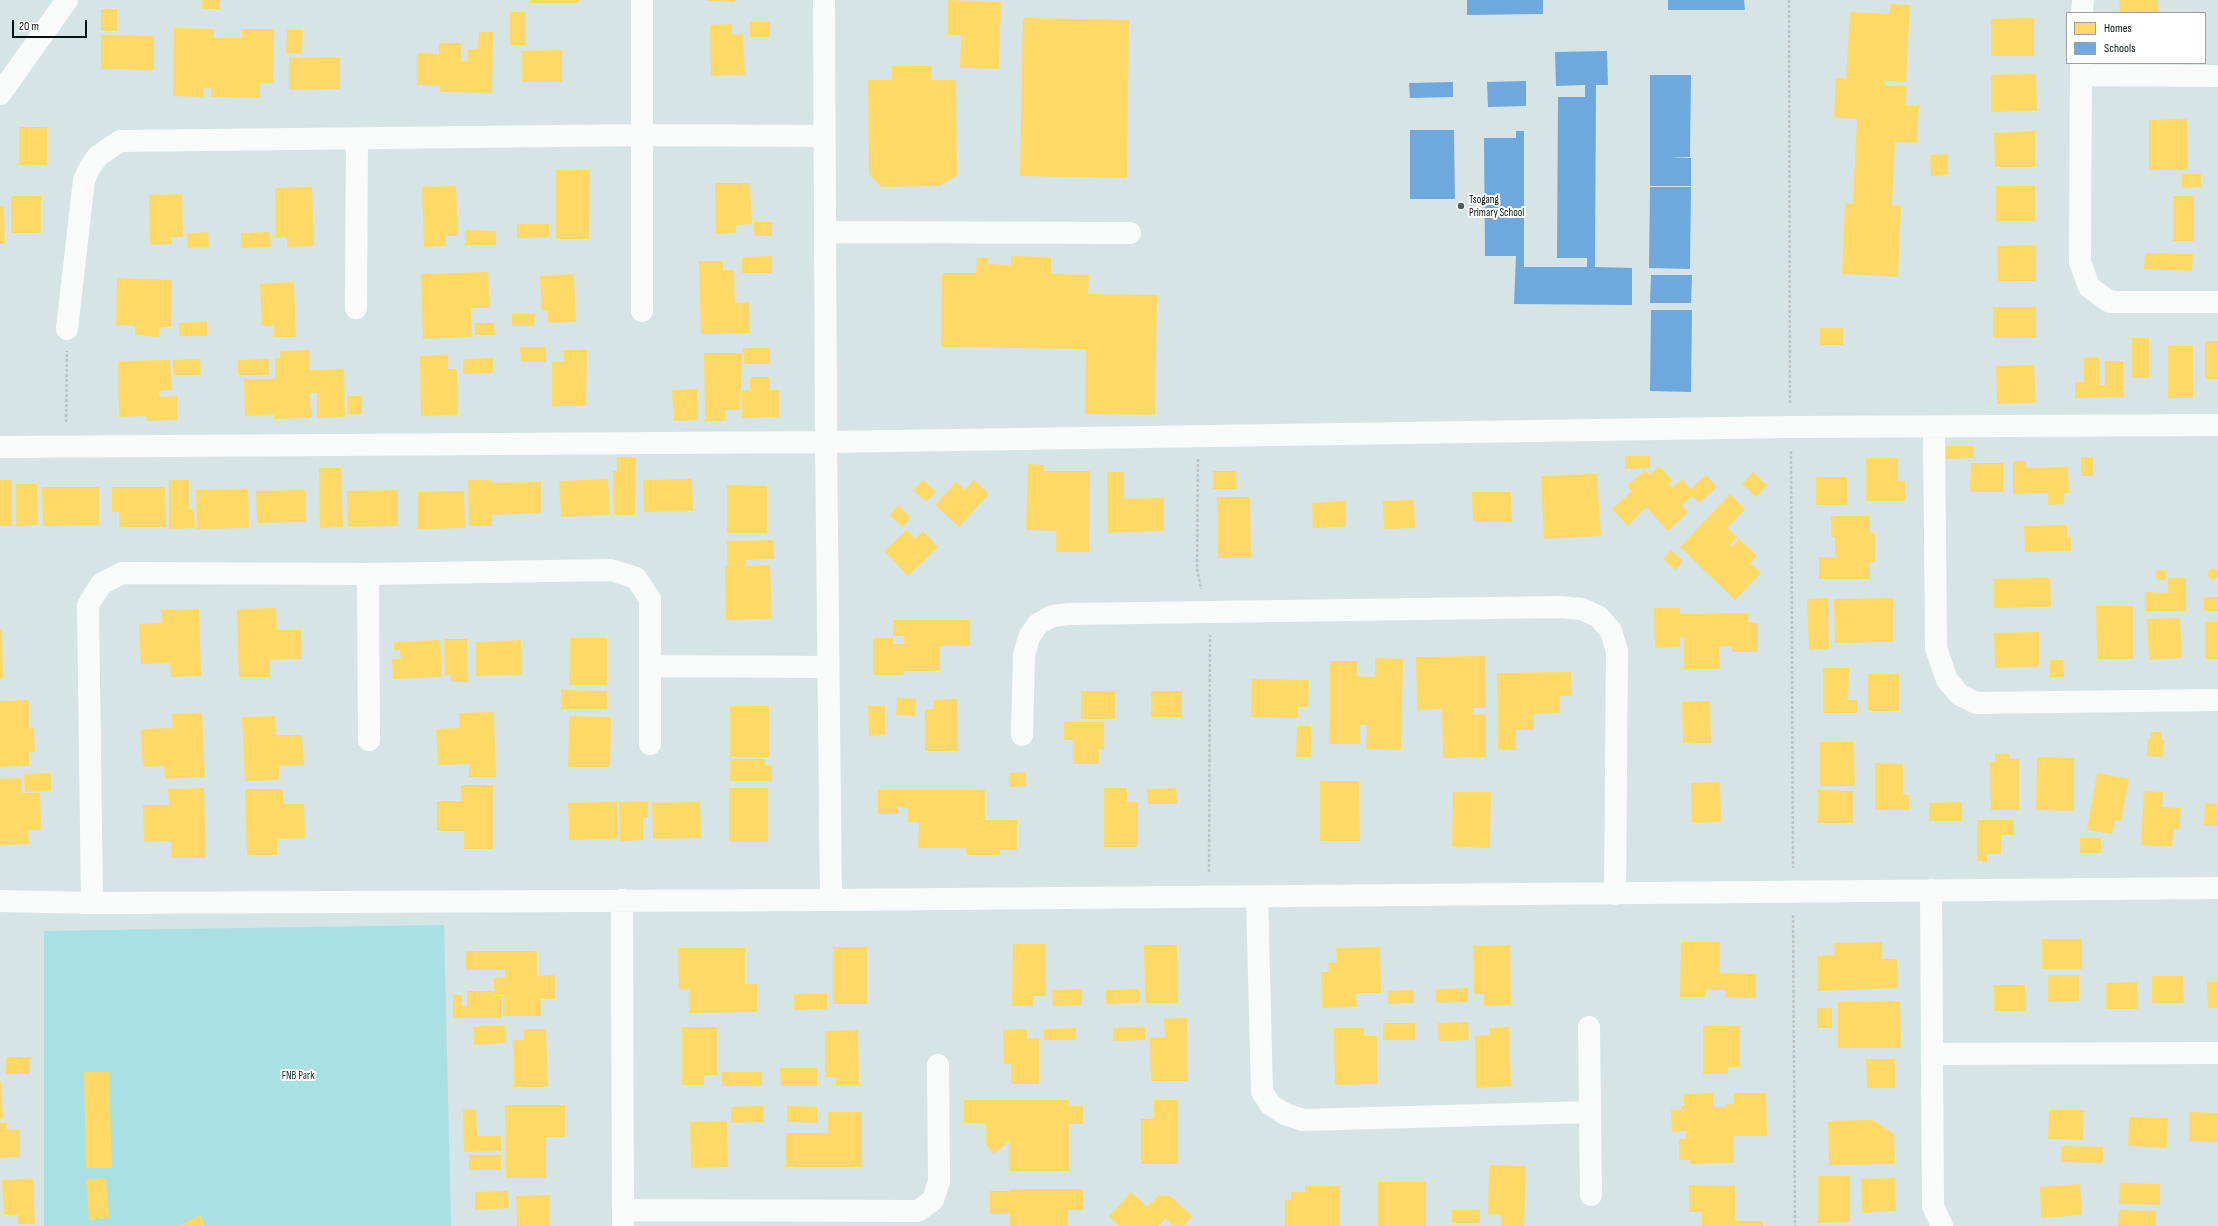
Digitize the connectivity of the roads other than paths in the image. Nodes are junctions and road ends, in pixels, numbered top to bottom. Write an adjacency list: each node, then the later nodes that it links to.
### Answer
1 (67, 0): 8 (street)
2 (642, 0): 9 (street)
3 (824, 0): 10 (street)
4 (2083, 0): 5 (street)
5 (2082, 12)
6 (2081, 69): 7 (street); 14 (street)
7 (2218, 76)
8 (0, 94)
9 (643, 135): 10 (street); 11 (street); 16 (street)
10 (824, 136): 12 (street)
11 (357, 139): 15 (street); 17 (street)
12 (825, 232): 13 (street); 20 (street)
13 (1130, 233)
14 (2218, 302)
15 (356, 308)
16 (642, 311)
17 (67, 329)
18 (2218, 425): 19 (street)
19 (1934, 426): 20 (street); 25 (street)
20 (826, 442): 21 (street); 24 (street)
21 (0, 447)
22 (368, 574): 23 (street); 27 (street); 36 (street)
23 (651, 666): 24 (street); 28 (street)
24 (828, 667): 34 (street)
25 (2218, 700)
26 (1022, 735): 31 (street)
27 (369, 740)
28 (650, 744)
29 (2218, 888): 30 (street)
30 (1931, 890): 31 (street); 39 (street)
31 (1615, 894): 32 (street)
32 (1257, 897): 34 (street); 41 (street)
33 (622, 900): 34 (street); 36 (street); 43 (street)
34 (831, 900)
35 (0, 901): 36 (street)
36 (92, 903)
37 (1589, 1027): 41 (street)
38 (2218, 1053): 39 (street)
39 (1932, 1054): 44 (street)
40 (938, 1065): 43 (street)
41 (1590, 1112): 42 (street)
42 (1591, 1195)
43 (623, 1218)
44 (1942, 1226)

